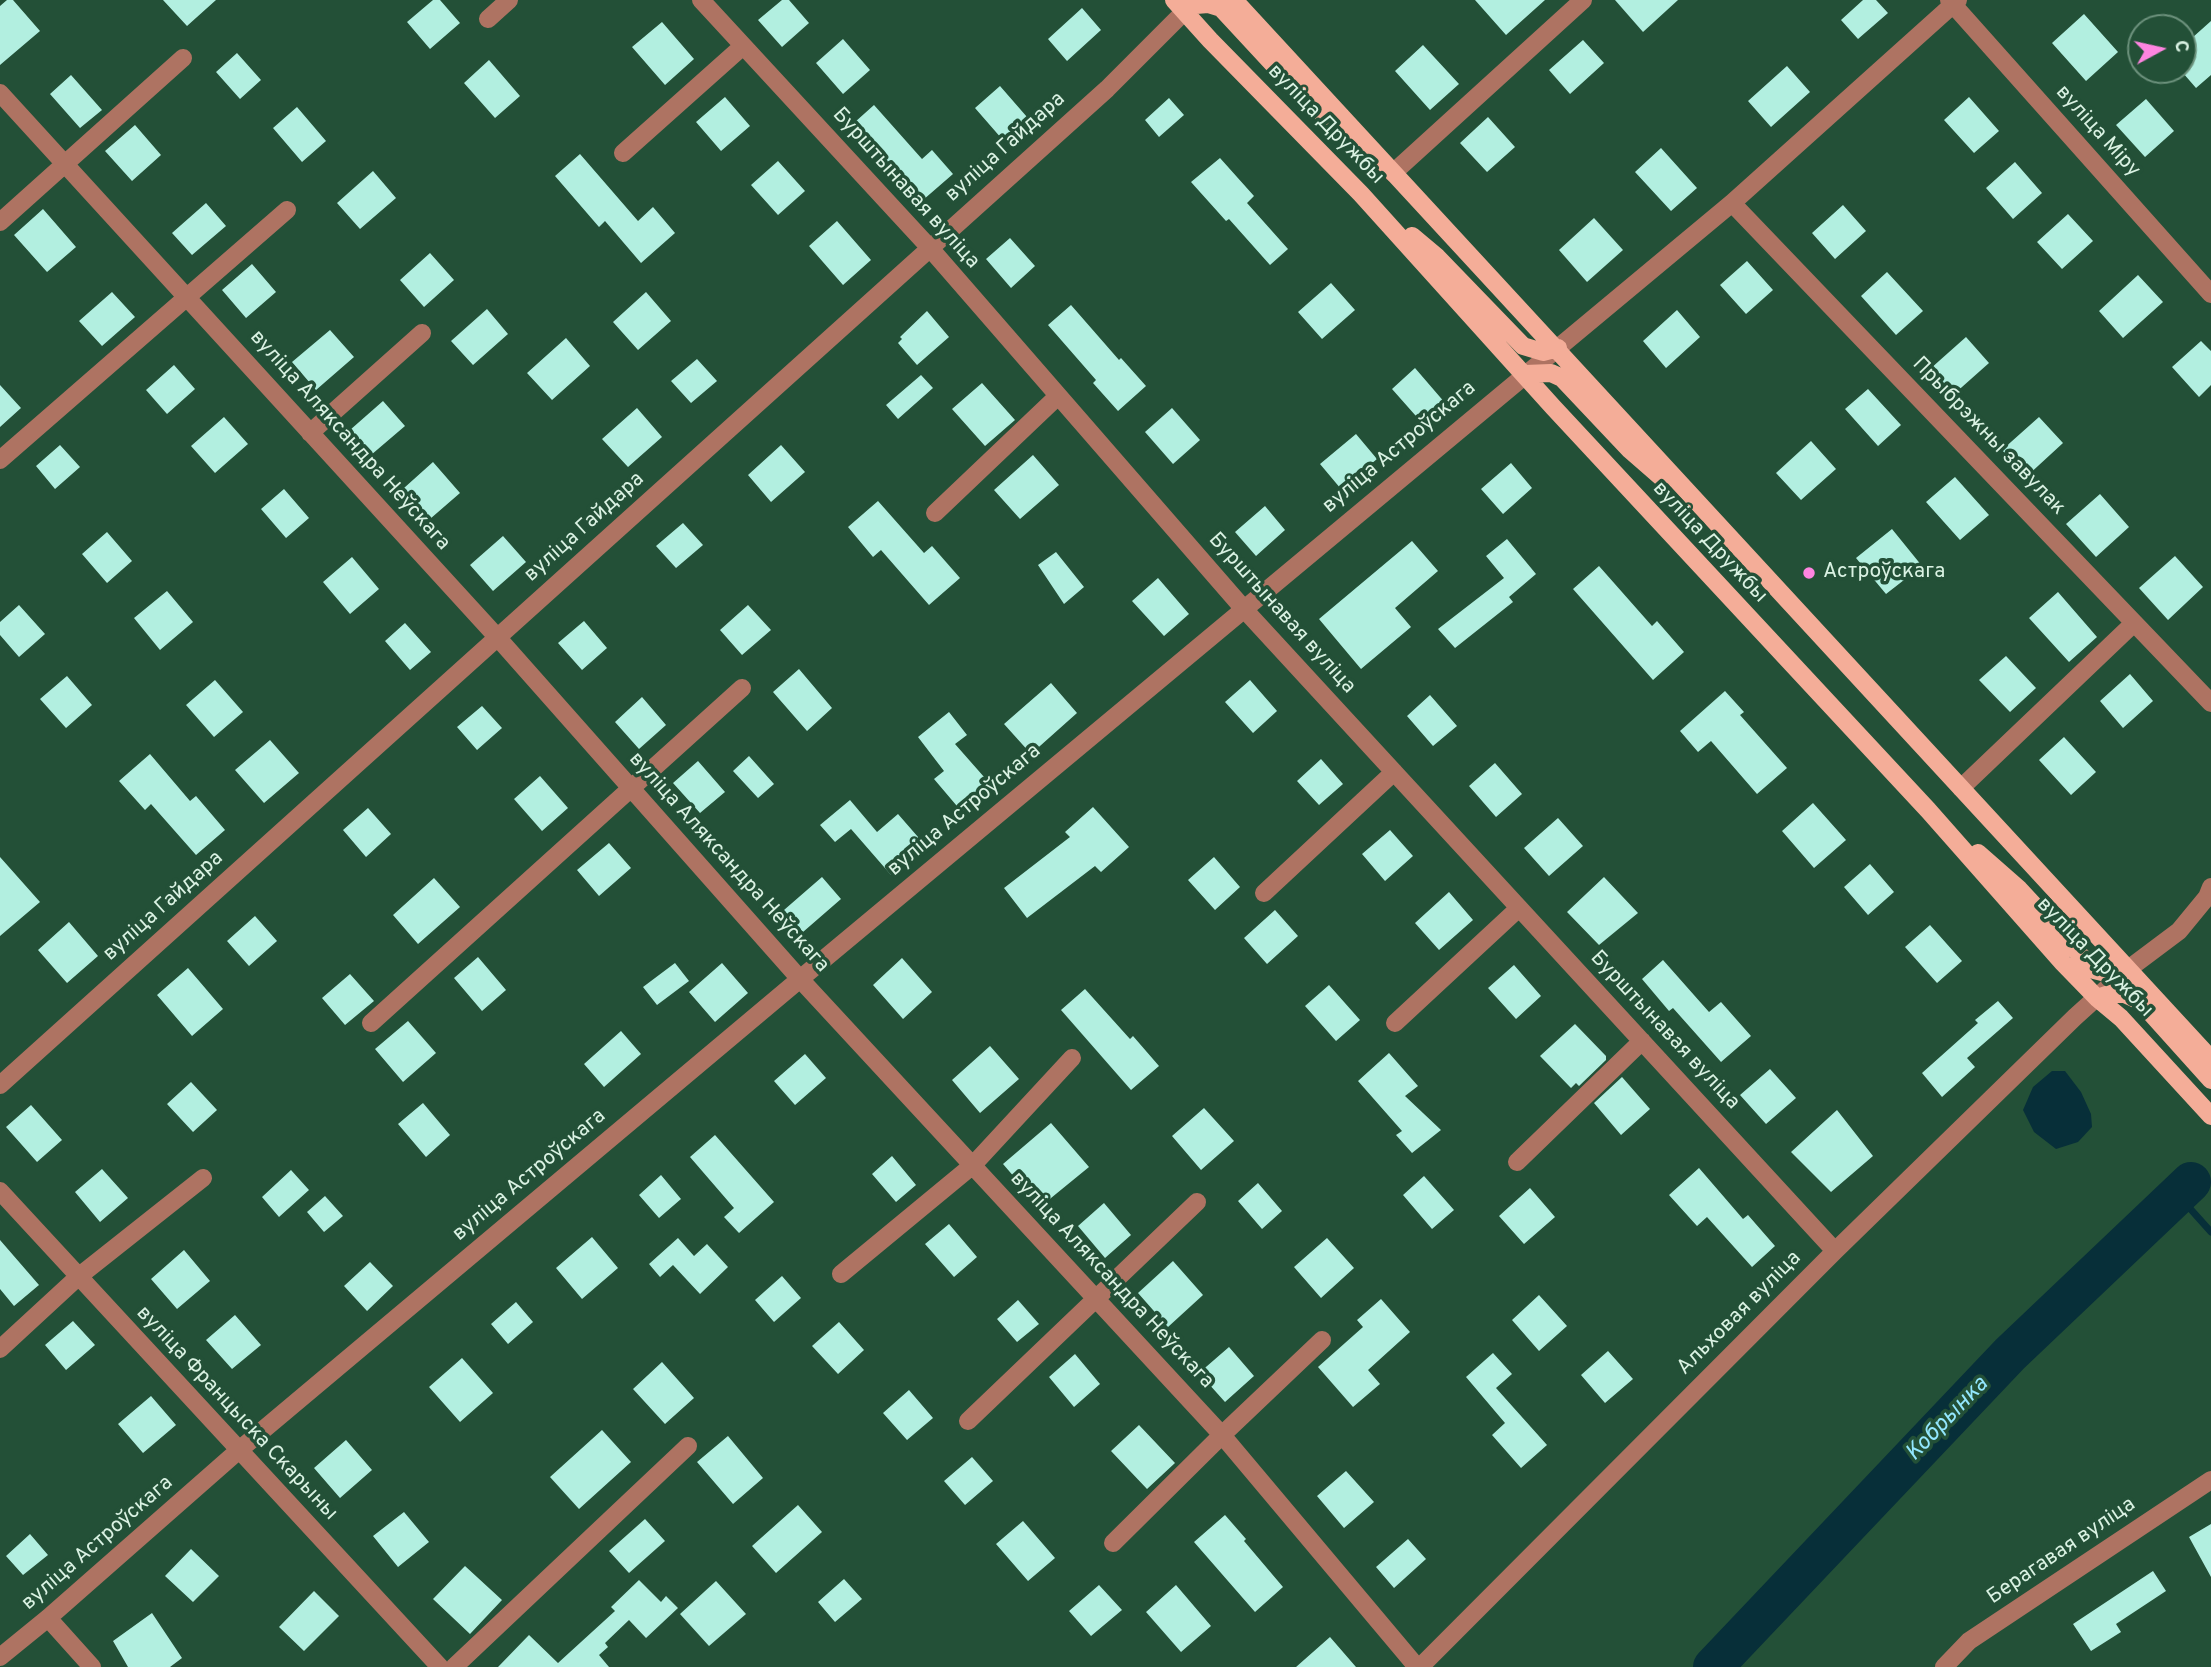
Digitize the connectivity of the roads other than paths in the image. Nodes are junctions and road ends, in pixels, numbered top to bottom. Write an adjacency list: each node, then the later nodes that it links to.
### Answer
1 (509, 0): 7 (street)
2 (701, 0): 8 (street, Бурштынавая вуліца)
3 (1234, 0): 12 (main road, вуліца Дружбы)
4 (1583, 0): 14 (street)
5 (1954, 2): 16 (street, вуліца Астроўскага); 20 (street, вуліца Міру)
6 (1185, 4): 12 (main road); 15 (main road, вуліца Дружбы); 19 (street, вуліца Гайдара)
7 (488, 19)
8 (743, 46): 11 (street); 19 (street, Бурштынавая вуліца)
9 (183, 58): 13 (street)
10 (0, 93): 13 (street, вуліца Аляксандра Неўскага)
11 (623, 153)
12 (1375, 154): 14 (main road, вуліца Дружбы)
13 (65, 165): 18 (street); 21 (street, вуліца Аляксандра Неўскага)
14 (1393, 173): 23 (main road, вуліца Дружбы)
15 (1361, 194): 23 (main road); 24 (main road, вуліца Дружбы)
16 (1732, 203): 23 (street, вуліца Астроўскага); 31 (street, Прыбрэжны завулак)
17 (287, 210): 21 (street)
18 (0, 222)
19 (929, 247): 25 (street, Бурштынавая вуліца); 32 (street, вуліца Гайдара)
20 (2211, 294)
21 (187, 298): 26 (street, вуліца Аляксандра Неўскага); 27 (street)
22 (422, 332): 26 (street)
23 (1558, 348): 24 (street, вуліца Астроўскага); 29 (main road, вуліца Дружбы)
24 (1525, 374): 29 (main road); 30 (street, вуліца Астроўскага); 38 (main road, вуліца Дружбы)
25 (1058, 396): 28 (street); 30 (street, Бурштынавая вуліца)
26 (310, 433): 32 (street, вуліца Аляксандра Неўскага)
27 (0, 460)
28 (935, 513)
29 (1724, 533): 36 (main road, вуліца Дружбы)
30 (1243, 608): 35 (street, Бурштынавая вуліца); 43 (street, вуліца Астроўскага)
31 (2134, 623): 34 (street, Прыбрэжны завулак); 36 (street)
32 (498, 638): 37 (street, вуліца Аляксандра Неўскага); 51 (street, вуліца Гайдара)
33 (742, 688): 37 (street)
34 (2211, 703)
35 (1394, 772): 40 (street); 41 (street, Бурштынавая вуліца)
36 (1961, 788): 42 (main road, вуліца Дружбы)
37 (632, 789): 43 (street, вуліца Аляксандра Неўскага); 45 (street)
38 (1928, 810): 42 (main road); 44 (main road, вуліца Дружбы)
39 (2211, 887): 42 (street)
40 (1264, 893)
41 (1519, 908): 46 (street); 47 (street, Бурштынавая вуліца)
42 (2127, 970): 44 (street); 49 (main road, вуліца Дружбы)
43 (800, 979): 54 (street, вуліца Аляксандра Неўскага); 67 (street, вуліца Астроўскага)
44 (2097, 998): 50 (main road); 52 (main road, вуліца Дружбы); 58 (street, Альховая вуліца)
45 (371, 1023)
46 (1395, 1023)
47 (1642, 1041): 53 (street); 58 (street, Бурштынавая вуліца)
48 (1072, 1058): 54 (street)
49 (2211, 1059)
50 (2211, 1080)
51 (0, 1085)
52 (2211, 1116)
53 (1517, 1162)
54 (973, 1165): 59 (street); 61 (street, вуліца Аляксандра Неўскага)
55 (203, 1178): 60 (street)
56 (0, 1191): 60 (street, вуліца Францыска Скарыны)
57 (1197, 1202): 61 (street)
58 (1835, 1251): 75 (street, Альховая вуліца)
59 (841, 1274)
60 (78, 1277): 63 (street); 67 (street, вуліца Францыска Скарыны)
61 (1097, 1299): 64 (street); 65 (street, вуліца Аляксандра Неўскага)
62 (1322, 1340): 65 (street)
63 (0, 1349)
64 (968, 1421)
65 (1222, 1435): 69 (street); 75 (street, вуліца Аляксандра Неўскага)
66 (688, 1446): 74 (street)
67 (238, 1451): 70 (street, вуліца Астроўскага); 73 (street, вуліца Францыска Скарыны)
68 (2211, 1480): 76 (street, Берагавая вуліца)
69 (1113, 1544)
70 (48, 1618): 71 (street, вуліца Астроўскага); 72 (street)
71 (0, 1657)
72 (92, 1667)
73 (440, 1667)
74 (454, 1667)
75 (1418, 1667)
76 (1944, 1667)

